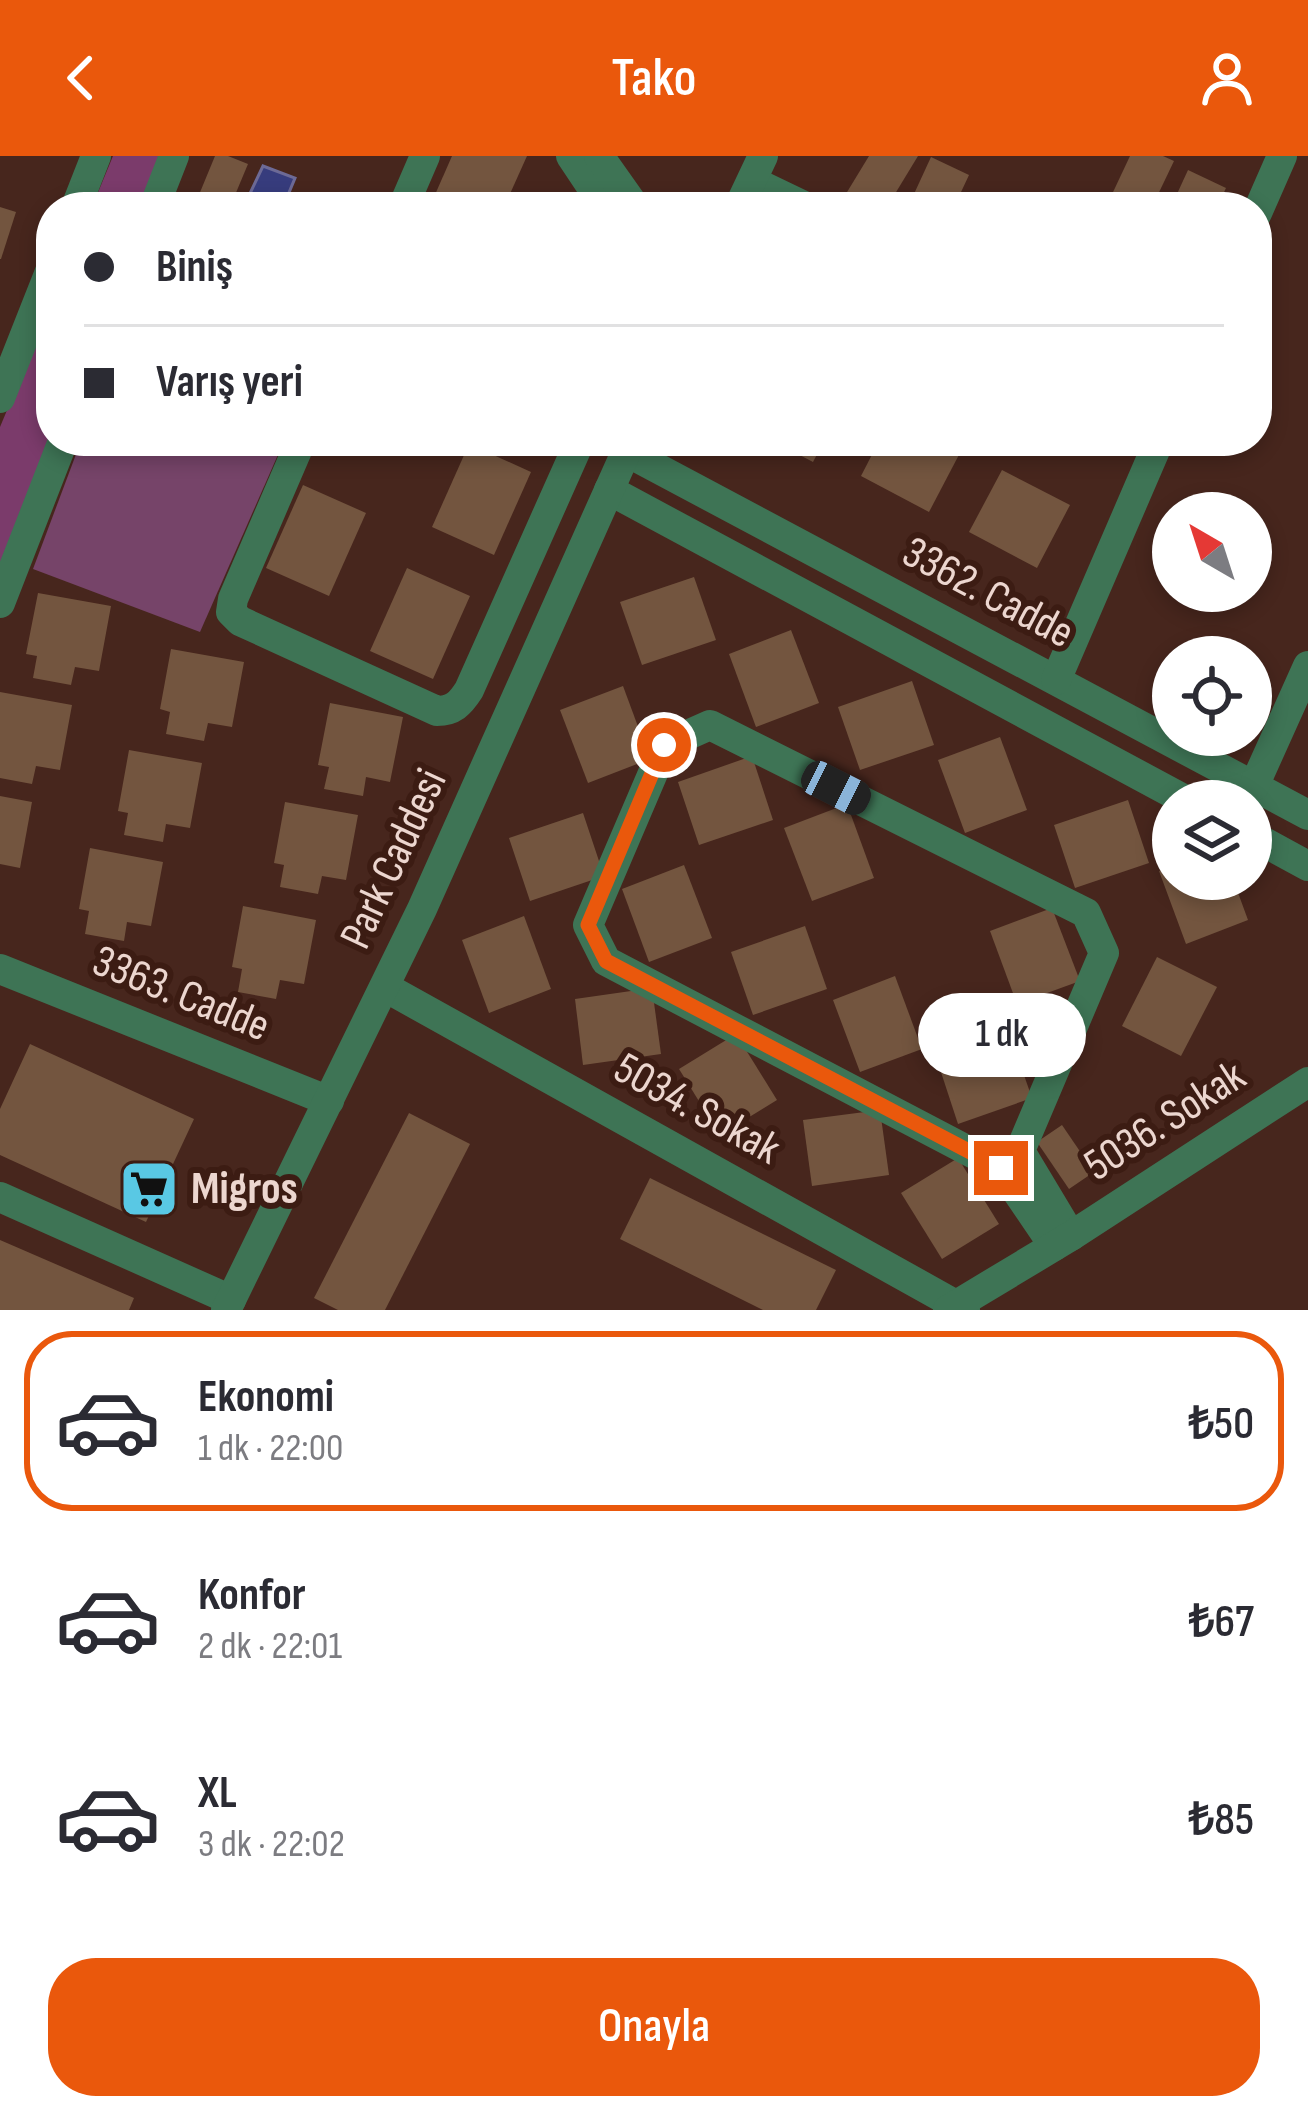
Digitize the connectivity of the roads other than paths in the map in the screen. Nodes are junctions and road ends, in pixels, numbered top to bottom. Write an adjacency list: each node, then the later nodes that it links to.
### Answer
1 (96, 156): 7 (street)
2 (174, 156): 8 (street)
3 (425, 156): 9 (street)
4 (571, 156): 10 (street)
5 (599, 156): 11 (street)
6 (1282, 156): 12 (street)
7 (82, 192)
8 (160, 192)
9 (409, 192)
10 (595, 192)
11 (624, 192)
12 (1266, 192)
13 (36, 307): 14 (street)
14 (0, 398)
15 (57, 456): 22 (street)
16 (295, 456): 17 (street)
17 (573, 456)
18 (624, 456): 21 (street, Park Caddesi)
19 (647, 456): 24 (street, 3362. Cadde)
20 (1153, 456): 24 (street)
21 (609, 490): 27 (street, 3362. Cadde); 33 (street, Park Caddesi)
22 (0, 603)
23 (1308, 666): 26 (street)
24 (1056, 680): 25 (street, 3362. Cadde)
25 (1243, 780)
26 (1257, 780)
27 (1152, 782)
28 (1272, 795): 29 (street, 3362. Cadde)
29 (1308, 814)
30 (1272, 847): 31 (street)
31 (1308, 866)
32 (1, 972): 35 (street, 3363. Cadde)
33 (385, 987): 35 (street, Park Caddesi); 39 (street, 5034. Sokak)
34 (1308, 1082): 37 (street, 5036. Sokak)
35 (329, 1101): 38 (street, Park Caddesi)
36 (0, 1197): 38 (street)
37 (1062, 1241): 37 (street); 39 (street, 5036. Sokak)
38 (229, 1305)
39 (957, 1308)

